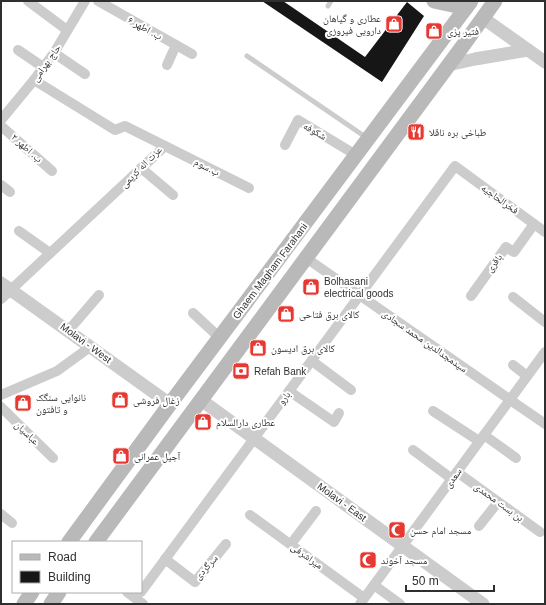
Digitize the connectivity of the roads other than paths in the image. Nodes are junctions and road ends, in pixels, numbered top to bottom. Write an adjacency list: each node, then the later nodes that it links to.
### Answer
1 (28, 1): 10 (street)
2 (84, 1): 10 (street, حاج بهرامی)
3 (98, 1): 11 (street, ب. اطهر ۶)
4 (332, 1): 8 (lane)
5 (434, 1): 7 (main road)
6 (495, 1): 9 (main road, Ghaem Magham Farahani)
7 (466, 3): 9 (main road); 25 (main road, Ghaem Magham Farahani)
8 (328, 6)
9 (483, 18): 13 (street); 19 (main road, Ghaem Magham Farahani)
10 (68, 30): 14 (street, حاج بهرامی)
11 (176, 45): 15 (street, ب. اطهر ۶); 18 (street)
12 (18, 50): 20 (street)
13 (528, 50): 17 (street); 19 (street)
14 (54, 53): 20 (street, حاج بهرامی); 21 (street)
15 (192, 54)
16 (247, 56): 25 (lane)
17 (545, 62)
18 (167, 65)
19 (448, 66): 40 (main road, Ghaem Magham Farahani)
20 (43, 67): 22 (street, حاج بهرامی)
21 (85, 74)
22 (34, 80): 23 (street, حاج بهرامی); 27 (street, عزت اله کریمی)
23 (1, 120)
24 (1, 126): 31 (street, ب. اطهر ۲)
25 (368, 139): 28 (main road, Ghaem Magham Farahani)
26 (285, 145): 28 (street, شکوفه)
27 (165, 146): 30 (street, عزت اله کریمی); 33 (street, ب.سوم)
28 (356, 155): 50 (main road, Ghaem Magham Farahani)
29 (456, 166): 36 (street, فخرالحاجیه); 43 (street, بارو)
30 (141, 168): 35 (street); 39 (street, عزت اله کریمی)
31 (52, 171)
32 (1, 185): 34 (street)
33 (249, 188)
34 (10, 192)
35 (173, 195)
36 (534, 224): 38 (street, فخرالحاجیه); 44 (street, باقری)
37 (19, 231): 39 (street)
38 (545, 232)
39 (50, 253): 41 (street, عزت اله کریمی)
40 (306, 258): 43 (street, سیدمجدالدین محمد سجادی); 60 (main road, Ghaem Magham Farahani)
41 (6, 286): 46 (street, عزت اله کریمی); 49 (street, Molavi - West)
42 (98, 295): 49 (street)
43 (360, 295): 53 (street, بارو); 59 (street, سیدمجدالدین محمد سجادی)
44 (471, 296)
45 (513, 297): 48 (street)
46 (1, 299)
47 (193, 313): 50 (street)
48 (545, 322)
49 (68, 331): 51 (street, Molavi - West)
50 (220, 338): 61 (main road, Ghaem Magham Farahani)
51 (90, 347): 58 (street); 61 (street, Molavi - West)
52 (545, 352): 55 (street, سعدی)
53 (312, 361): 56 (street); 57 (street, بارو)
54 (513, 365): 55 (street)
55 (527, 376): 59 (street, سعدی)
56 (351, 390)
57 (289, 391): 64 (street); 66 (street, بارو)
58 (1, 395)
59 (510, 399): 65 (street, سیدمجدالدین محمد سجادی); 67 (street, سعدی)
60 (200, 400): 66 (street, Molavi - East); 80 (main road, Ghaem Magham Farahani)
61 (170, 404): 79 (main road, Ghaem Magham Farahani)
62 (1, 407): 69 (street, عباسیان)
63 (433, 411): 67 (street)
64 (339, 413)
65 (545, 424)
66 (254, 438): 83 (street, Molavi - East); 84 (street, بارو)
67 (481, 438): 70 (street); 71 (street, سعدی)
68 (413, 450): 71 (street, بن بست محمدی)
69 (53, 458)
70 (516, 458)
71 (455, 475): 72 (street, بن بست محمدی); 83 (street, سعدی)
72 (498, 502): 77 (street); 78 (street, بن بست محمدی)
73 (316, 511): 82 (street)
74 (1, 514): 76 (street)
75 (250, 515): 82 (street, میراشرفی)
76 (12, 523)
77 (479, 526)
78 (540, 532)
79 (70, 541)
80 (97, 541)
81 (226, 544): 84 (street, سرگردی)
82 (291, 544): 90 (street, میراشرفی)
83 (403, 546): 85 (street, سعدی); 94 (street, Molavi - East)
84 (165, 559): 89 (street, بارو)
85 (374, 585): 90 (street, سعدی); 93 (street)
86 (31, 593): 91 (main road)
87 (58, 593): 92 (main road)
88 (129, 593): 89 (street)
89 (139, 598)
90 (362, 601)
91 (24, 604)
92 (51, 604)
93 (400, 604)
94 (483, 604)

